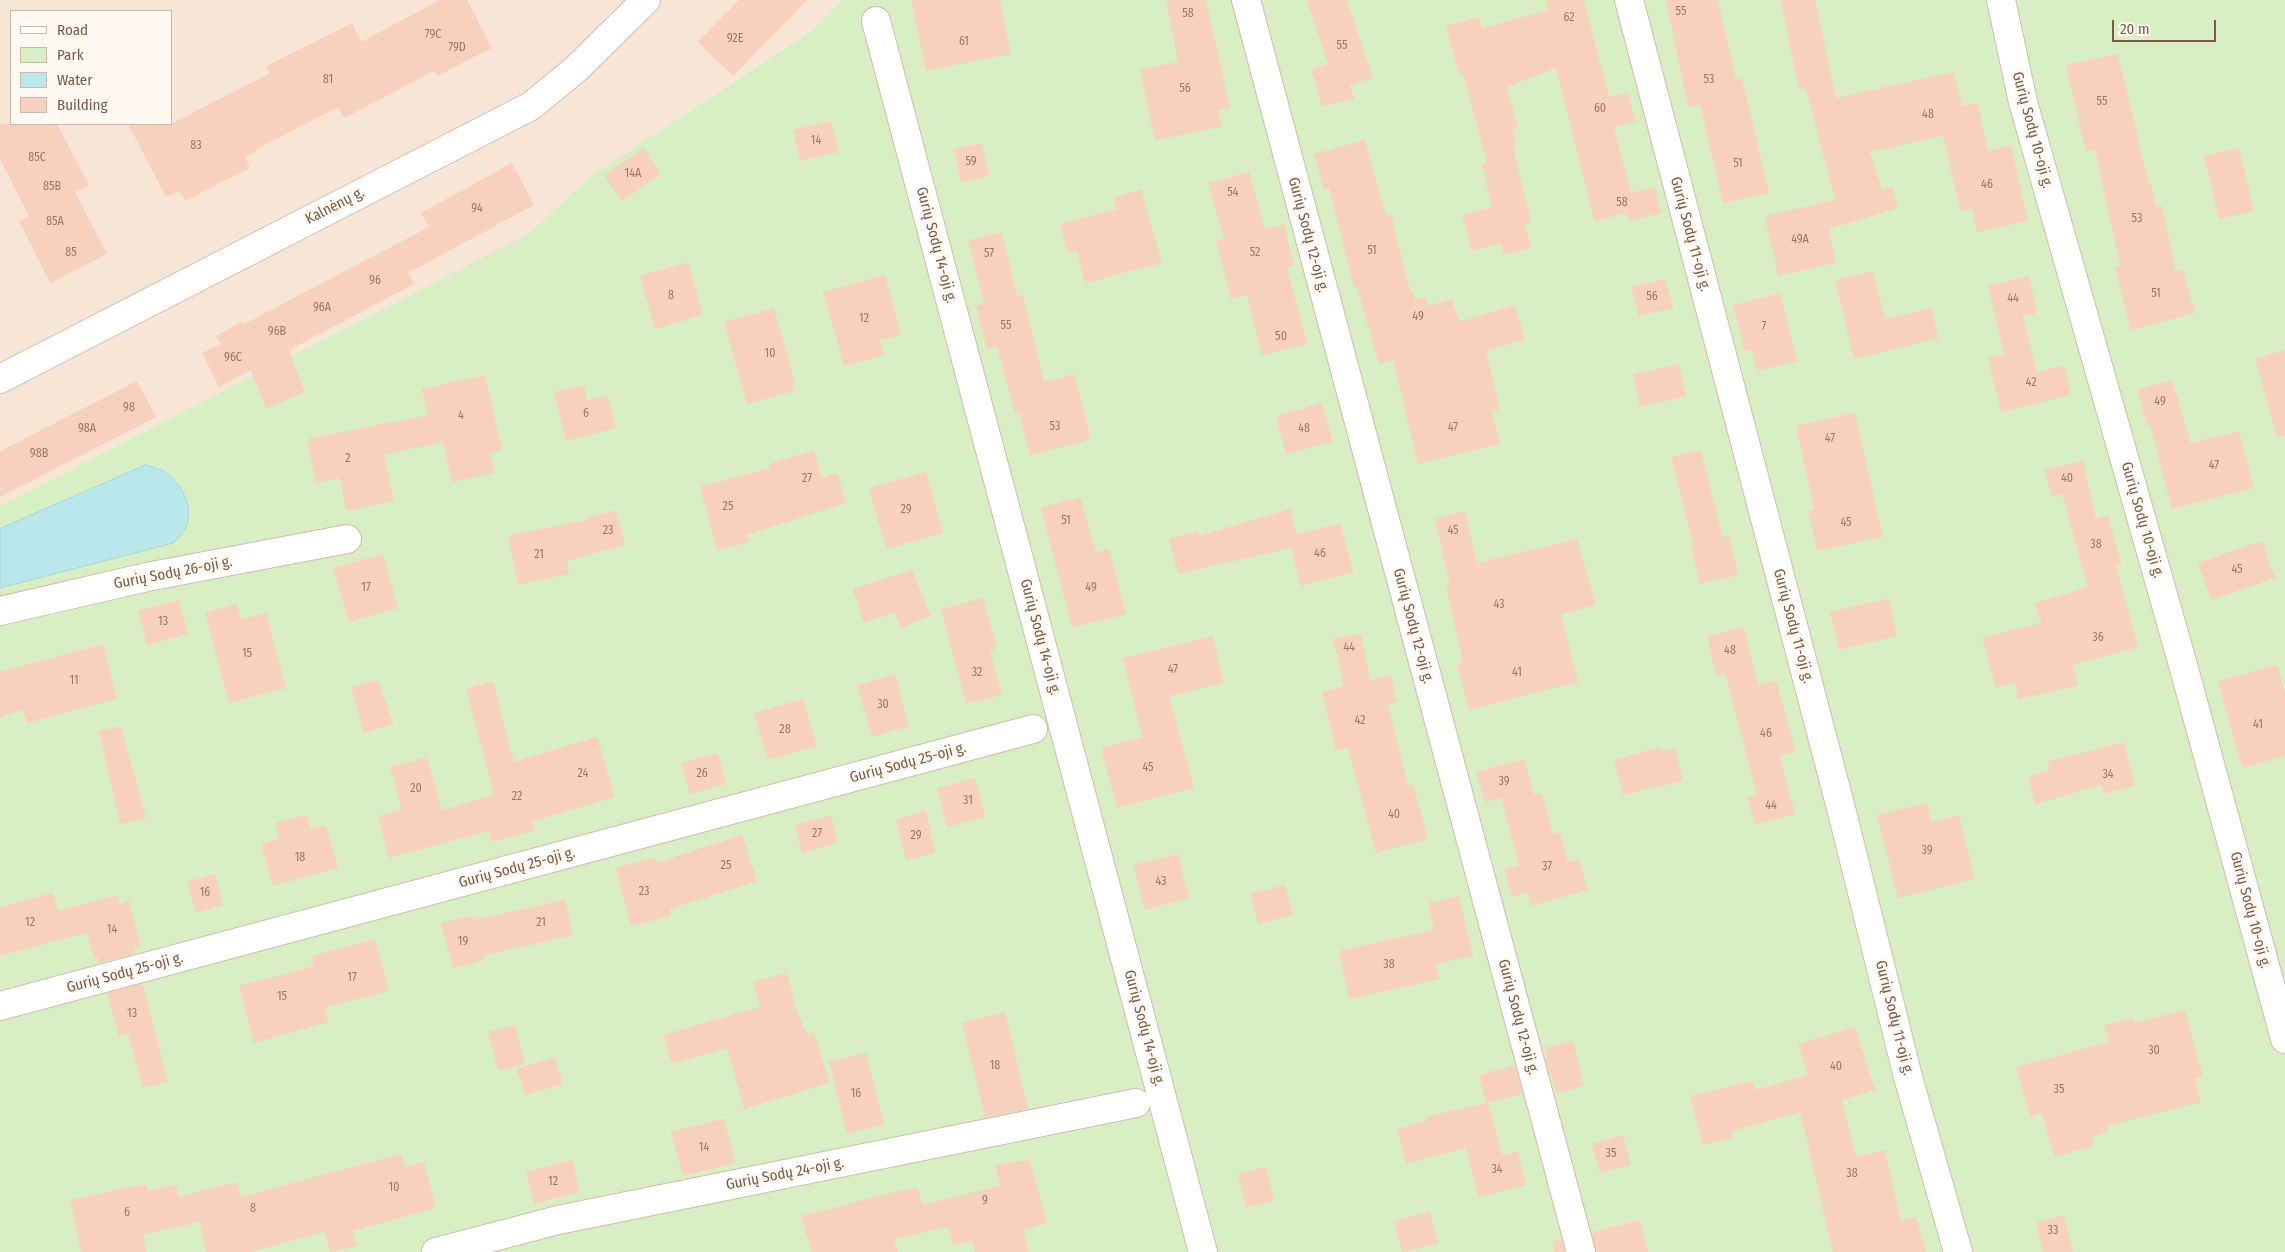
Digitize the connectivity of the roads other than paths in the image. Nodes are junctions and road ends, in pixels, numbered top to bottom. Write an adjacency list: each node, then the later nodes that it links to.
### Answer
1 (646, 0): 6 (street, Kalnėnų g.)
2 (1246, 0): 15 (street, Gurių Sodų 12-oji g.)
3 (1629, 0): 16 (street, Gurių Sodų 11-oji g.)
4 (2001, 0): 11 (street, Gurių Sodų 10-oji g.)
5 (876, 21): 14 (street, Gurių Sodų 14-oji g.)
6 (0, 379)
7 (347, 539): 8 (street, Gurių Sodų 26-oji g.)
8 (0, 611)
9 (1033, 729): 10 (street, Gurių Sodų 25-oji g.)
10 (0, 1006)
11 (2285, 1040)
12 (1136, 1103): 13 (street, Gurių Sodų 24-oji g.)
13 (436, 1252)
14 (1203, 1252)
15 (1581, 1252)
16 (1958, 1252)

